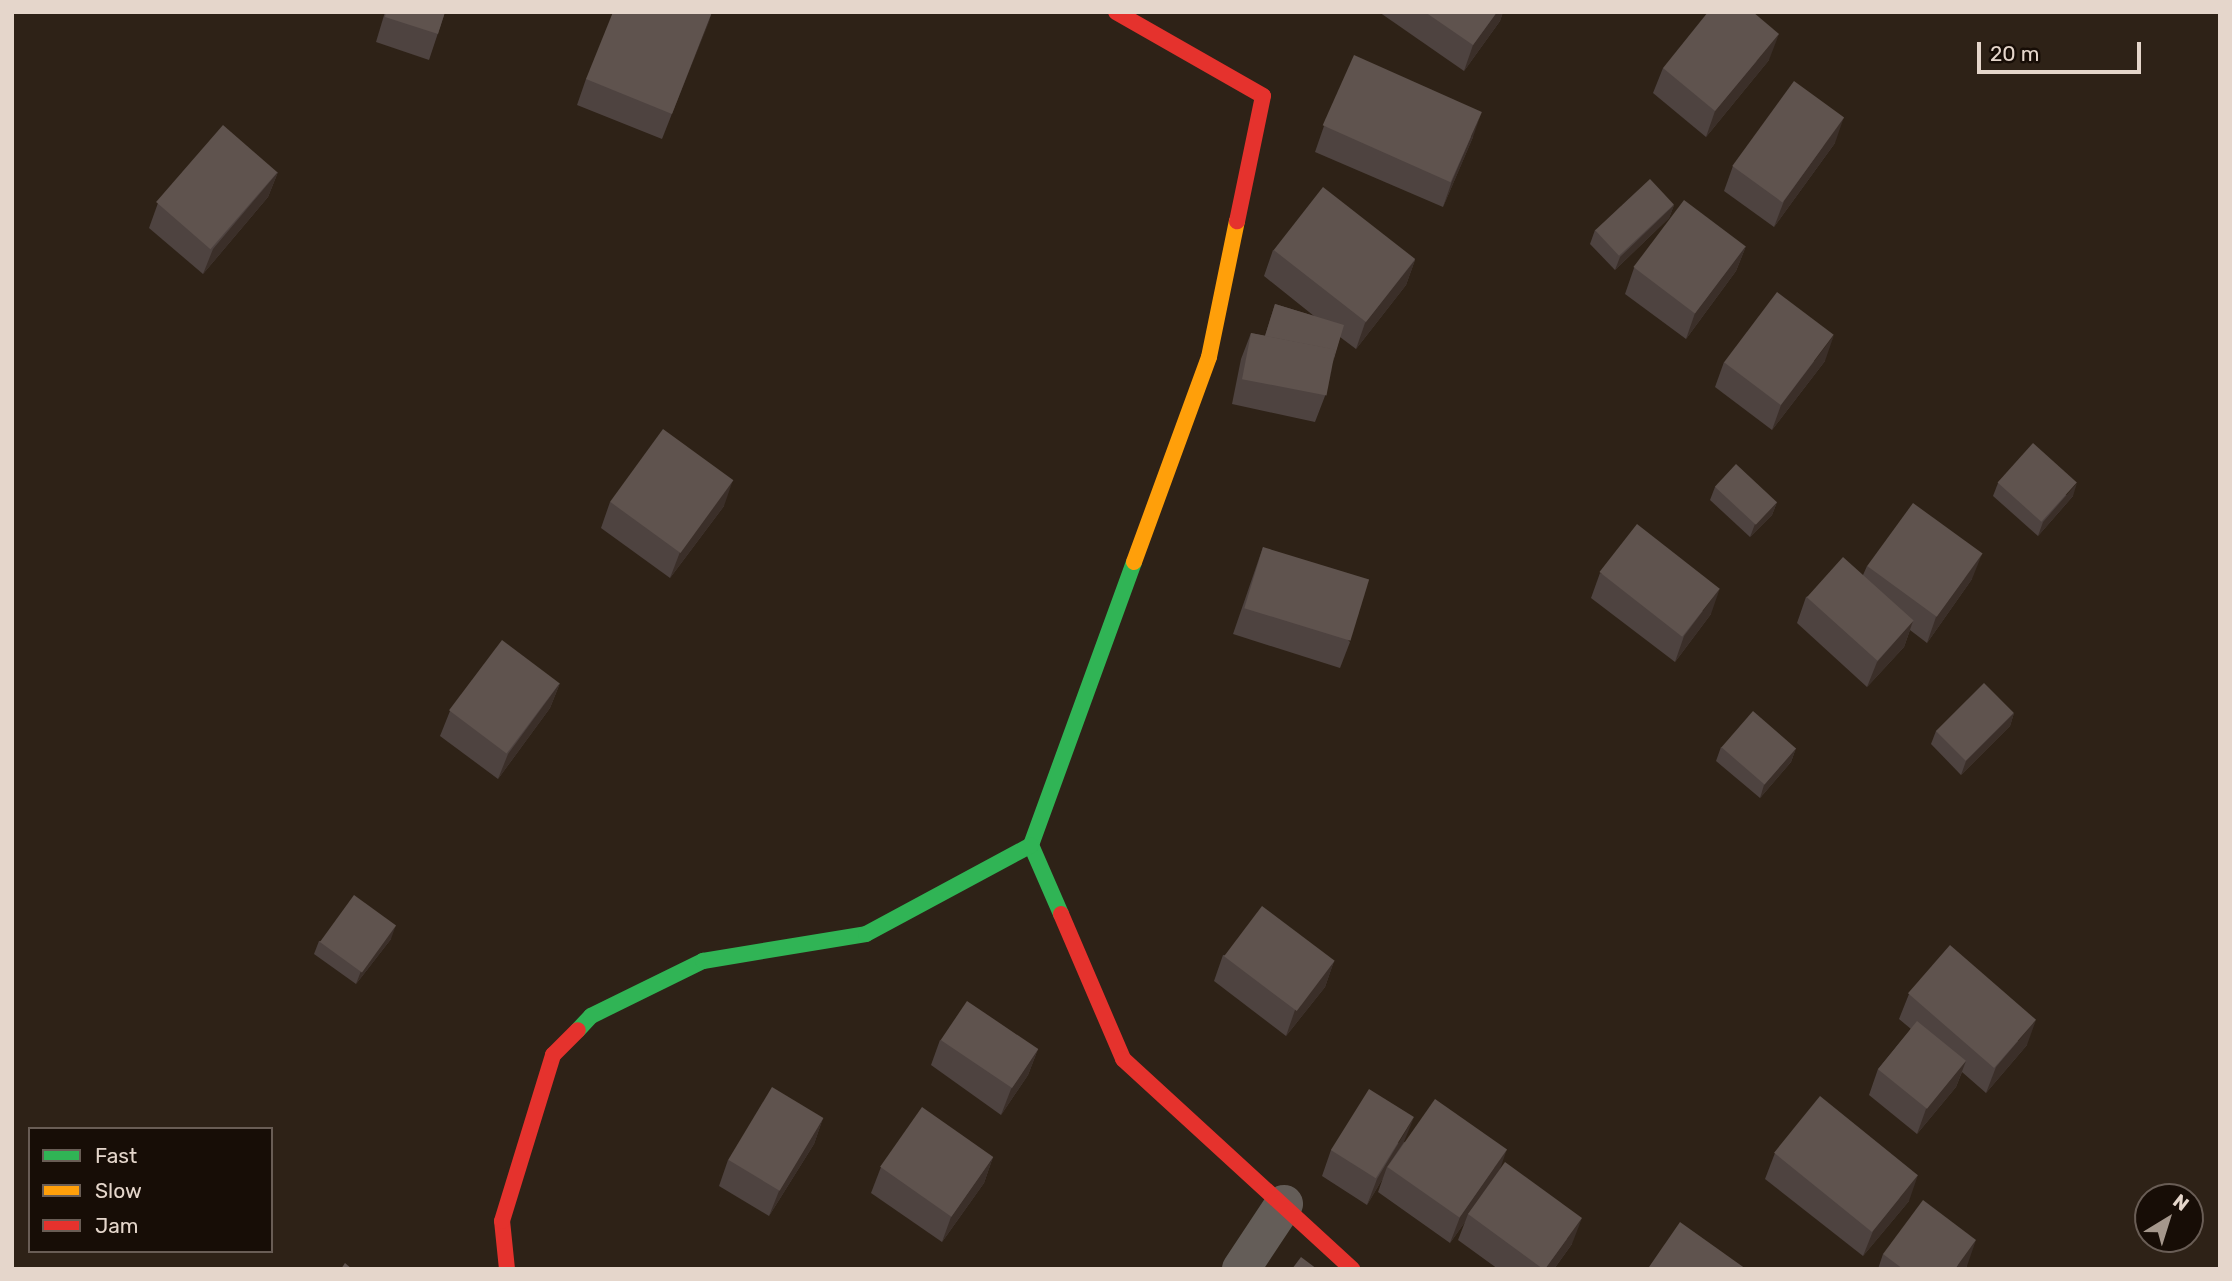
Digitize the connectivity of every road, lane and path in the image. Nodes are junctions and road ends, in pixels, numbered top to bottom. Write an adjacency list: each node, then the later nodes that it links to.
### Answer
1 (1116, 12): 2 (street)
2 (1031, 845): 3 (street); 4 (street)
3 (1284, 1204): 5 (street); 6 (street)
4 (507, 1269)
5 (1241, 1269)
6 (1352, 1269)

